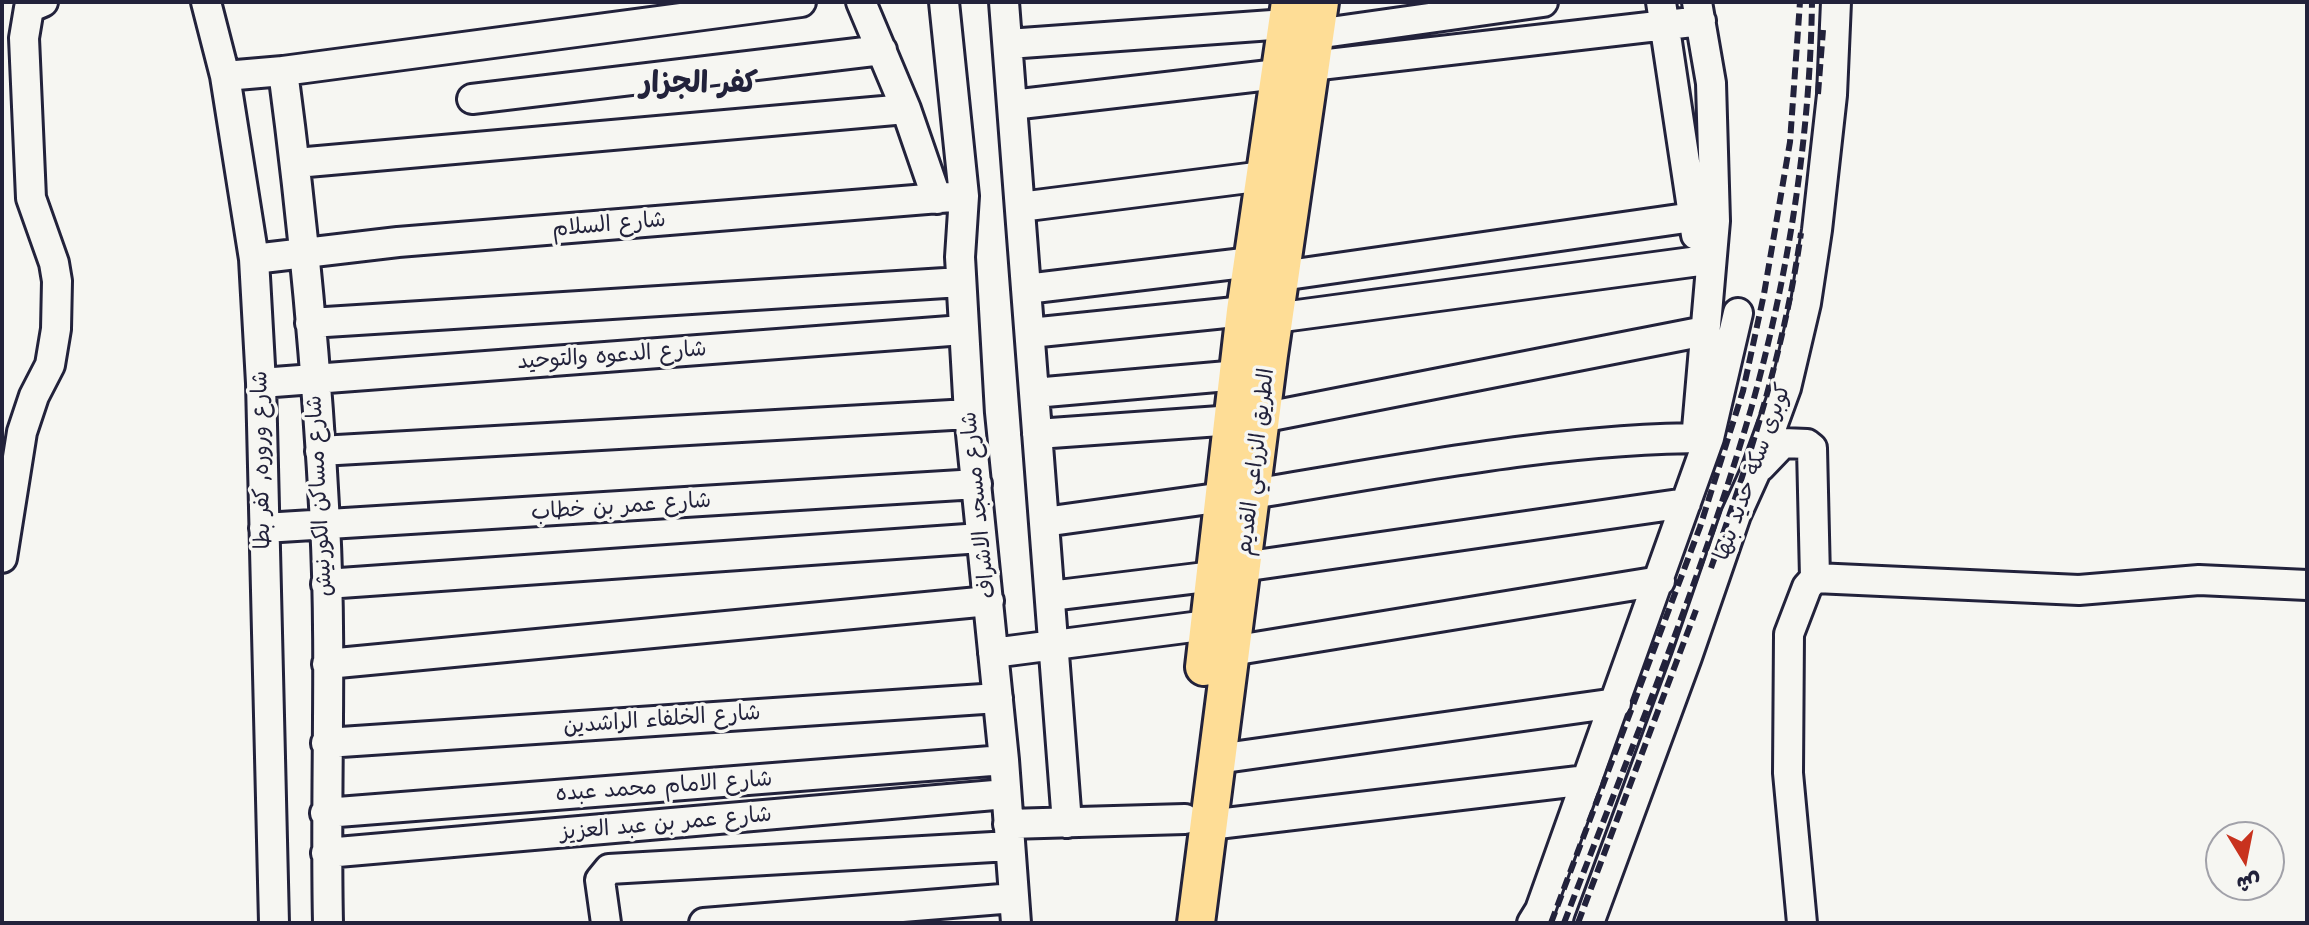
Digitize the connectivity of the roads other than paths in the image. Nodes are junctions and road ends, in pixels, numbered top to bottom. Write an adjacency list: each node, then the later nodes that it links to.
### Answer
1 (43, 2): 53 (street)
2 (206, 2): 15 (street, شارع وروره, كفر بطا)
3 (801, 2): 14 (street)
4 (861, 2): 13 (street)
5 (944, 2): 21 (street, شارع مسجد الاشراف)
6 (1004, 2): 12 (street)
7 (1543, 2): 11 (street)
8 (1836, 2): 45 (street, كوبرى سكة حديد بنها)
9 (1699, 12): 10 (street); 32 (street)
10 (1663, 13): 11 (street); 23 (street)
11 (1300, 34): 12 (street); 17 (street); 20 (main road, الطريق الزراعي القديم); 27 (main road, الطريق الزراعي القديم)
12 (1008, 44): 17 (street)
13 (882, 50): 16 (street); 18 (street)
14 (283, 71): 15 (street); 19 (street, شارع مساكن الكورنيش)
15 (225, 76): 25 (street, شارع وروره, كفر بطا)
16 (472, 99)
17 (1012, 105): 22 (street)
18 (906, 109): 19 (street); 21 (street)
19 (296, 163): 24 (street, شارع مساكن الكورنيش)
20 (1264, 176): 22 (street); 27 (main road, الطريق الزراعي القديم)
21 (950, 197): 24 (street, شارع السلام); 28 (street, شارع مسجد الاشراف)
22 (1020, 207): 29 (street)
23 (1693, 217): 26 (street); 27 (street)
24 (305, 252): 25 (street, شارع السلام); 33 (street, شارع مساكن الكورنيش)
25 (254, 259): 38 (street, شارع وروره, كفر بطا)
26 (1699, 261): 31 (street); 32 (street)
27 (1266, 269): 29 (street); 31 (main road, الطريق الزراعي القديم)
28 (961, 282): 33 (street); 34 (street, شارع مسجد الاشراف)
29 (1026, 289): 35 (street)
30 (1738, 313): 43 (street)
31 (1260, 315): 35 (street); 36 (main road, الطريق الزراعي القديم); 41 (main road, الطريق الزراعي القديم)
32 (1705, 318): 41 (street); 43 (street)
33 (310, 323): 37 (street, شارع مساكن الكورنيش)
34 (963, 330): 37 (street, شارع الدعوه والتوحيد); 40 (street, شارع مسجد الاشراف)
35 (1030, 333): 39 (street)
36 (1239, 375): 39 (street); 41 (main road, الطريق الزراعي القديم)
37 (314, 378): 38 (street, شارع الدعوه والتوحيد); 44 (street, شارع مساكن الكورنيش)
38 (261, 383): 51 (street, شارع وروره, كفر بطا)
39 (1034, 393): 42 (street)
40 (969, 414): 44 (street); 46 (street, شارع مسجد الاشراف)
41 (1248, 419): 42 (street); 47 (main road, الطريق الزراعي القديم)
42 (1037, 434): 49 (street)
43 (1703, 438): 47 (street); 48 (street)
44 (320, 451): 50 (street, شارع مساكن الكورنيش)
45 (1755, 473): 55 (street); 85 (street, كوبرى سكة حديد بنها)
46 (977, 484): 50 (street, شارع عمر بن خطاب); 52 (street, شارع مسجد الاشراف)
47 (1238, 495): 49 (street); 54 (main road, الطريق الزراعي القديم)
48 (1686, 503): 54 (street); 56 (street)
49 (1044, 522): 59 (street)
50 (325, 525): 51 (street, شارع عمر بن خطاب); 57 (street, شارع مساكن الكورنيش)
51 (264, 528): 79 (street, شارع وروره, كفر بطا)
52 (981, 538): 57 (street); 60 (street, شارع مسجد الاشراف)
53 (2, 558)
54 (1228, 571): 59 (street); 61 (main road, الطريق الزراعي القديم)
55 (1815, 578): 58 (street); 86 (street)
56 (1660, 581): 61 (street); 66 (street)
57 (326, 584): 64 (street, شارع مساكن الكورنيش)
58 (2307, 585)
59 (1050, 596): 62 (street)
60 (989, 601): 63 (street, شارع مسجد الاشراف); 64 (street)
61 (1220, 638): 62 (street); 68 (main road, الطريق الزراعي القديم); 73 (main road, الطريق الزراعي القديم)
62 (1053, 645): 63 (street); 74 (street)
63 (993, 653): 65 (street, شارع مسجد الاشراف)
64 (327, 664): 67 (street, شارع مساكن الكورنيش)
65 (998, 698): 67 (street, شارع الخلفاء الراشدين); 69 (street, شارع مسجد الاشراف)
66 (1616, 703): 68 (street); 70 (street)
67 (326, 743): 72 (street, شارع مساكن الكورنيش)
68 (1217, 759): 73 (main road, الطريق الزراعي القديم)
69 (1004, 760): 71 (street, شارع مسجد الاشراف); 72 (street, شارع الامام محمد عبده)
70 (1587, 780): 73 (street); 84 (street)
71 (1006, 794): 75 (street, شارع مسجد الاشراف); 76 (street, شارع عمر بن عبد العزيز)
72 (325, 813): 76 (street, شارع مساكن الكورنيش)
73 (1197, 822): 74 (street); 82 (main road, الطريق الزراعي القديم); 83 (main road, الطريق الزراعي القديم)
74 (1067, 823): 75 (street)
75 (1009, 835): 77 (street, شارع مسجد الاشراف); 78 (street)
76 (326, 853): 80 (street, شارع مساكن الكورنيش)
77 (1015, 910): 81 (street)
78 (601, 922)
79 (274, 923)
80 (328, 923)
81 (704, 923)
82 (1172, 923)
83 (1196, 923)
84 (1532, 923)
85 (1589, 923)
86 (1802, 923)

